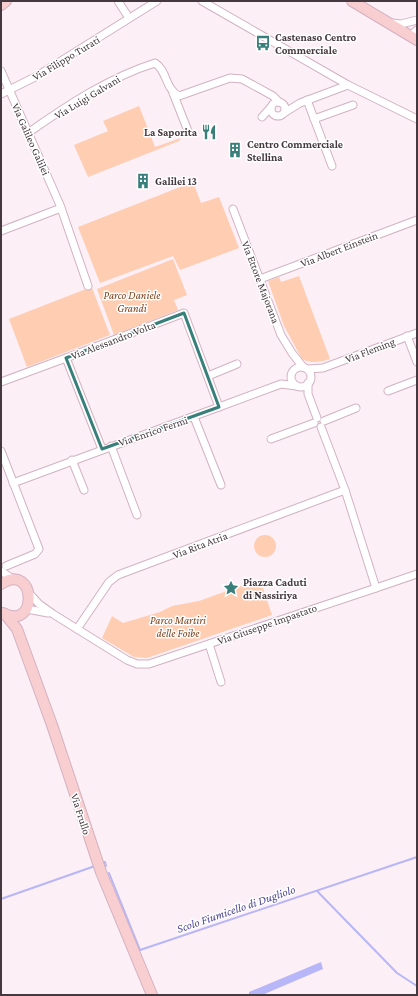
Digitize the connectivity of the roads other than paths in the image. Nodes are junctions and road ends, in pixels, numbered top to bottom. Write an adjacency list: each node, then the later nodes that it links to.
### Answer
1 (6, 1): 6 (street)
2 (118, 1): 7 (street)
3 (157, 1): 7 (street, Via Filippo Turati)
4 (202, 1): 12 (street)
5 (352, 1): 9 (street)
6 (1, 5)
7 (129, 18): 13 (street, Via Filippo Turati)
8 (417, 21): 9 (street); 10 (street)
9 (388, 23): 10 (street)
10 (415, 35)
11 (1, 71): 13 (street, Via Galileo Galilei)
12 (348, 85): 16 (street); 22 (street)
13 (10, 91): 15 (street, Via Filippo Turati); 24 (street, Via Galileo Galilei)
14 (173, 93): 17 (street); 23 (street); 24 (street, Via Luigi Galvani)
15 (1, 94)
16 (304, 101): 17 (street); 19 (street); 21 (street)
17 (276, 104): 19 (street); 20 (street); 20 (street)
18 (354, 105): 21 (street)
19 (284, 113): 20 (street)
20 (275, 116)
21 (314, 119): 25 (street)
22 (417, 119)
23 (188, 131)
24 (28, 133): 26 (street, Via Galileo Galilei)
25 (332, 166)
26 (61, 208): 29 (street); 31 (street, Via Galileo Galilei)
27 (233, 208): 30 (street, Via Ettore Majorana)
28 (417, 220): 30 (street, Via Albert Einstein)
29 (1, 231)
30 (260, 279): 34 (street, Via Ettore Majorana)
31 (88, 286)
32 (417, 333): 33 (street, Via Fleming)
33 (407, 336): 36 (street); 39 (street, Via Fleming)
34 (292, 354): 38 (street, Via Ettore Majorana); 40 (street, Via Ettore Majorana)
35 (66, 358): 41 (street, Via Alessandro Volta); 43 (street, Via Alessandro Volta); 53 (street, Via Alessandro Volta)
36 (417, 362)
37 (237, 364): 41 (street)
38 (305, 368): 39 (street, Via Fleming); 40 (street, Via Fleming); 44 (street)
39 (323, 368): 44 (street, Via Fleming)
40 (292, 374): 44 (street); 45 (street, Via Enrico Fermi)
41 (208, 376): 47 (street)
42 (417, 380): 46 (street)
43 (1, 382)
44 (305, 383): 45 (street, Via Enrico Fermi); 50 (street)
45 (281, 384): 47 (street, Via Enrico Fermi)
46 (388, 391)
47 (219, 407): 49 (street, Via Enrico Fermi)
48 (356, 408): 50 (street)
49 (194, 417): 52 (street, Via Enrico Fermi); 57 (street, Via Enrico Fermi)
50 (319, 422): 51 (street); 59 (street)
51 (271, 439)
52 (111, 446): 53 (street, Via Enrico Fermi); 60 (street, Via Enrico Fermi)
53 (102, 449): 55 (street, Via Enrico Fermi)
54 (2, 455): 56 (street)
55 (72, 460): 56 (street, Via Enrico Fermi); 58 (street)
56 (13, 483): 61 (street)
57 (221, 485)
58 (84, 490)
59 (344, 490): 65 (street); 71 (street, Via Rita Atria)
60 (137, 515)
61 (3, 568): 63 (street)
62 (417, 574): 65 (street, Via Giuseppe Impastato)
63 (14, 580): 64 (street); 66 (street)
64 (1, 584)
65 (376, 588): 72 (street, Via Giuseppe Impastato)
66 (29, 593): 67 (street); 69 (street, Via Giuseppe Impastato)
67 (24, 611): 68 (street); 69 (street, Via Giuseppe Impastato); 70 (street)
68 (3, 613): 70 (street, Via Frullo)
69 (53, 614): 71 (street, Via Giuseppe Impastato)
70 (17, 629): 74 (street, Via Frullo)
71 (77, 629): 72 (street, Via Giuseppe Impastato)
72 (209, 644): 73 (street)
73 (221, 682)
74 (152, 995)

